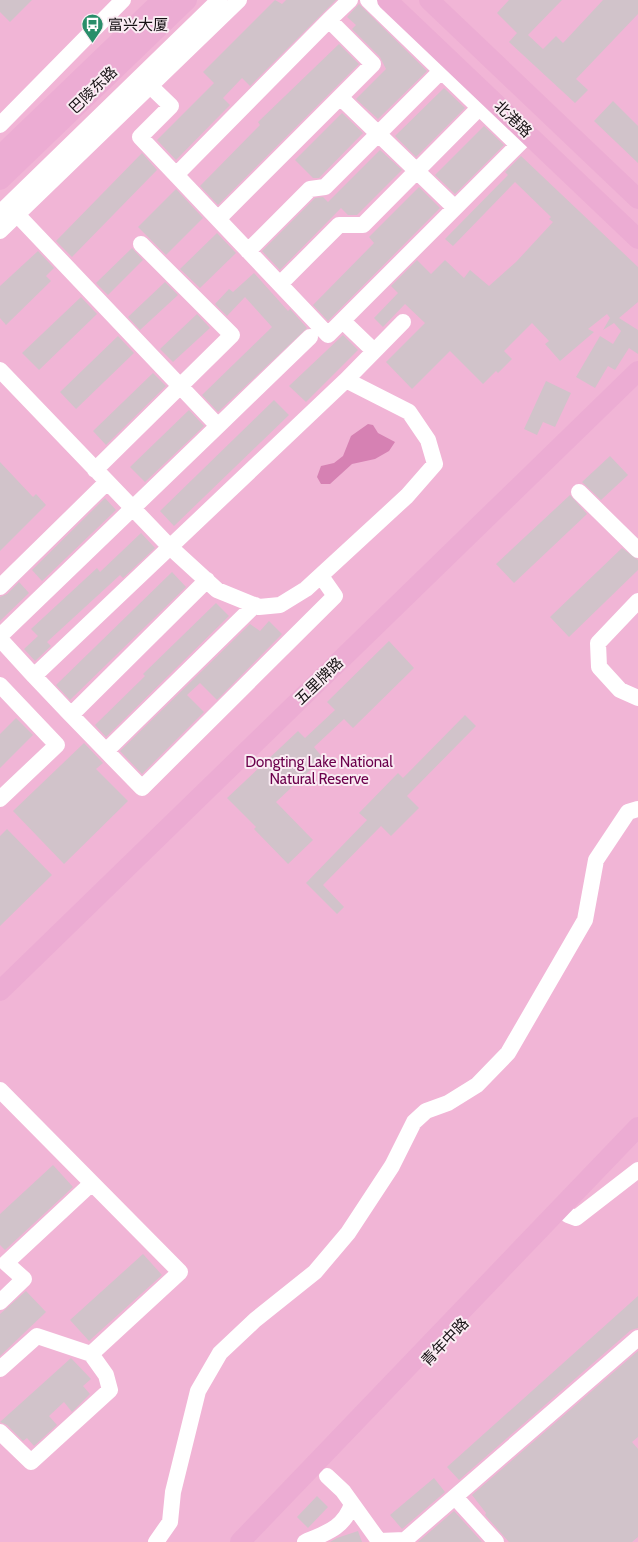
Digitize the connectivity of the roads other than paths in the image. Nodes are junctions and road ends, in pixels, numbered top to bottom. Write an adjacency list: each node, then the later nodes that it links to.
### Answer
1 (124, 0): 15 (street)
2 (162, 0): 17 (main road, 巴陵东路)
3 (187, 0): 19 (main road, 巴陵东路)
4 (219, 0): 12 (street)
5 (238, 0): 24 (street)
6 (350, 0): 10 (street)
7 (368, 0): 11 (street)
8 (387, 0): 16 (main road, 北港路)
9 (429, 0): 20 (main road, 北港路)
10 (329, 20): 13 (street); 18 (street)
11 (441, 71): 14 (street); 27 (street)
12 (140, 77): 18 (street); 22 (street)
13 (340, 97): 21 (street); 23 (street)
14 (479, 108): 16 (street); 28 (street)
15 (0, 125)
16 (523, 140): 21 (street); 25 (main road, 北港路)
17 (0, 156)
18 (176, 175): 23 (street)
19 (0, 180)
20 (638, 199)
21 (455, 208): 28 (street)
22 (4, 209): 37 (street)
23 (218, 219): 27 (street)
24 (0, 230)
25 (638, 239)
26 (141, 244): 37 (street)
27 (248, 251): 28 (street)
28 (280, 284)
29 (403, 322): 32 (street)
30 (348, 326): 32 (street)
31 (310, 337): 38 (street)
32 (374, 351): 36 (street)
33 (638, 358): 58 (main road, 五里牌路)
34 (0, 370): 39 (street)
35 (638, 371): 59 (main road, 五里牌路)
36 (346, 380): 43 (street); 45 (street)
37 (180, 386): 38 (street); 39 (street)
38 (218, 426): 42 (street)
39 (95, 470): 40 (street)
40 (107, 482): 42 (street); 47 (street)
41 (579, 492): 44 (street)
42 (132, 509): 43 (street); 50 (street)
43 (170, 547): 46 (street); 51 (street)
44 (638, 550)
45 (321, 576): 49 (street); 55 (street)
46 (207, 580): 49 (street); 54 (street)
47 (0, 587)
48 (638, 601): 53 (street)
49 (255, 605): 55 (street)
50 (0, 638): 51 (street)
51 (34, 676): 54 (street)
52 (0, 685): 56 (street)
53 (638, 698)
54 (72, 716): 55 (street)
55 (106, 751)
56 (0, 799)
57 (638, 808): 74 (street)
58 (0, 977)
59 (0, 991)
60 (0, 1090): 64 (street)
61 (638, 1126): 75 (main road)
62 (638, 1143): 65 (main road, 青年中路)
63 (638, 1170): 65 (street)
64 (92, 1183): 66 (street); 68 (street)
65 (568, 1215): 76 (main road, 青年中路)
66 (0, 1302)
67 (638, 1338): 72 (street)
68 (91, 1354): 69 (street); 70 (street)
69 (0, 1369)
70 (0, 1432)
71 (327, 1476): 73 (street)
72 (455, 1496): 73 (street); 78 (street)
73 (352, 1504): 77 (street)
74 (156, 1542)
75 (240, 1542)
76 (252, 1542)
77 (305, 1542)
78 (496, 1542)

